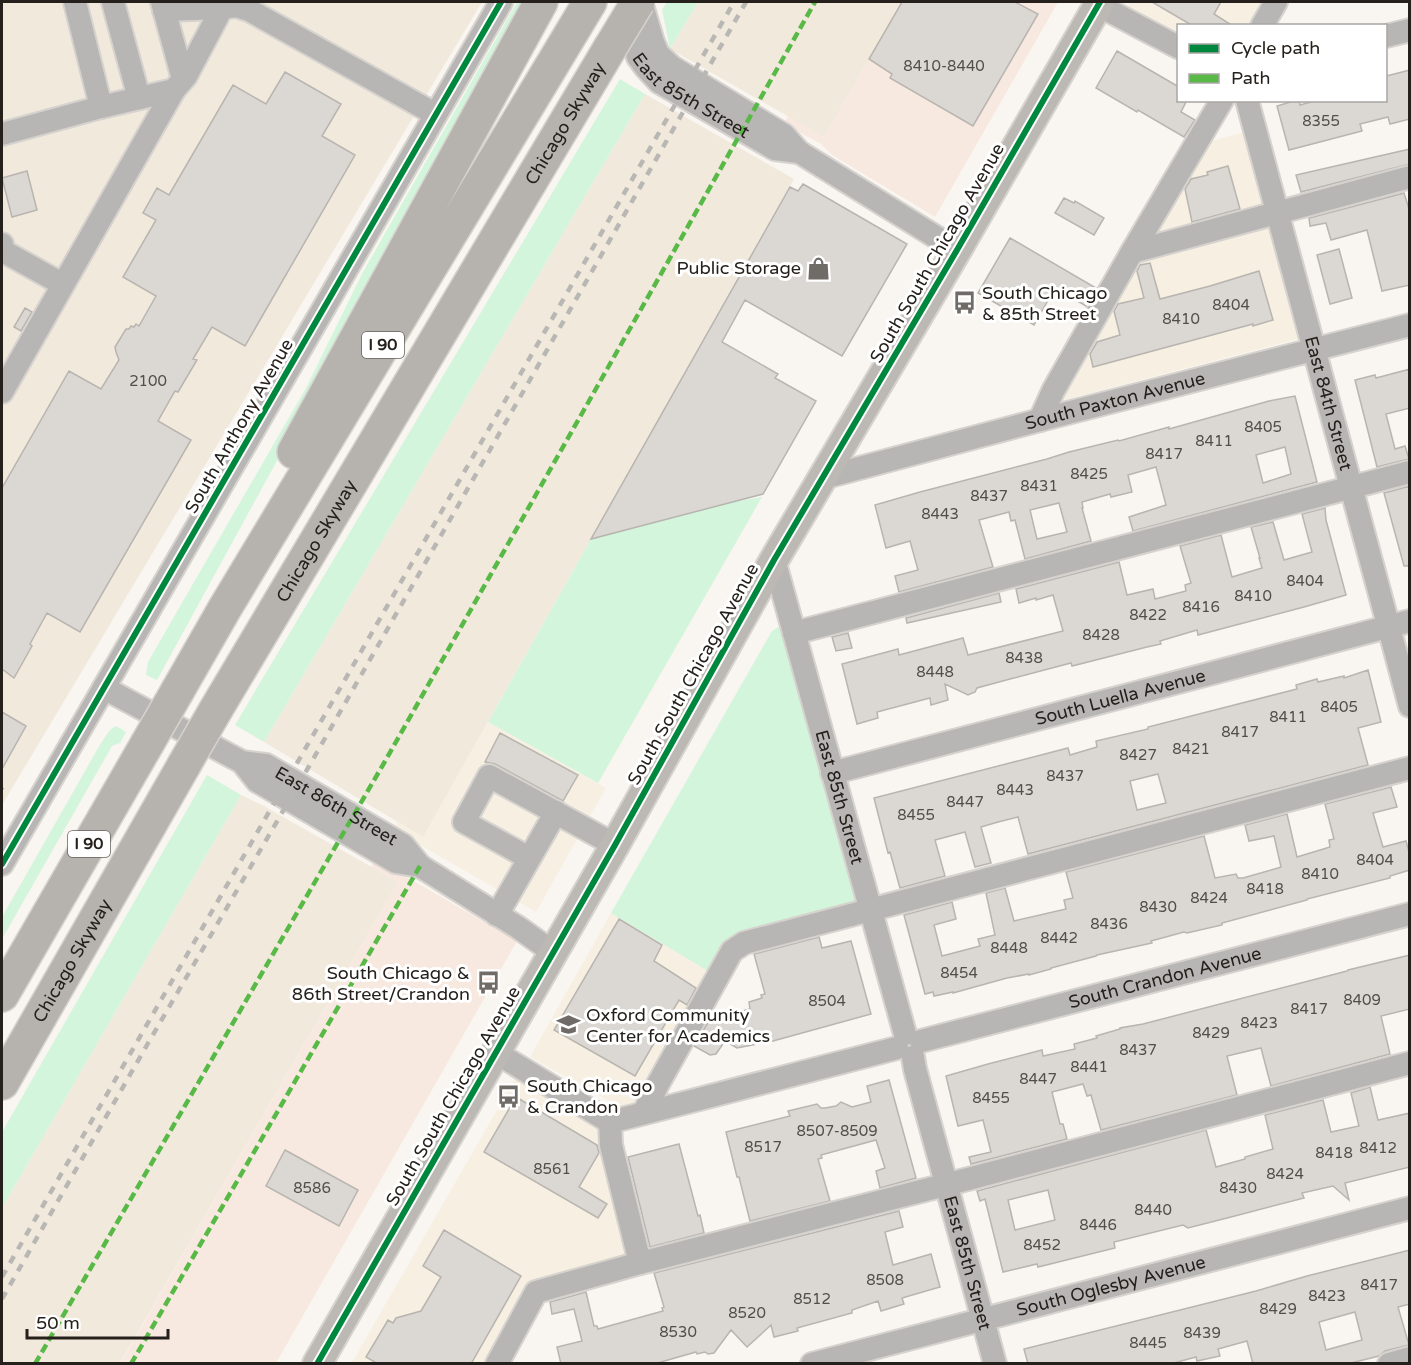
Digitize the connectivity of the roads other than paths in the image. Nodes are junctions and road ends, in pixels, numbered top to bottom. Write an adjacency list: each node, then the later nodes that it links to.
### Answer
1 (75, 2): 20 (street)
2 (113, 2): 17 (street)
3 (501, 2): 21 (street, South Anthony Avenue)
4 (542, 2): 38 (highway)
5 (590, 2): 38 (highway, I 90)
6 (622, 2): 23 (street, East 85th Street)
7 (639, 2): 23 (street, East 85th Street); 57 (highway, Chicago Skyway / I 90, bridge)
8 (1276, 2): 12 (street)
9 (1099, 3): 15 (street); 27 (main road, South South Chicago Avenue)
10 (163, 6): 11 (street); 16 (street)
11 (222, 8): 16 (street); 21 (street)
12 (1263, 24)
13 (1410, 30): 14 (street)
14 (1387, 36)
15 (1177, 46)
16 (178, 85): 17 (street); 29 (street)
17 (139, 98): 20 (street)
18 (1221, 102): 28 (street)
19 (1248, 102): 25 (street, East 84th Street)
20 (101, 107): 22 (street)
21 (435, 114): 41 (street, South Anthony Avenue)
22 (2, 134)
23 (799, 152): 27 (street, East 85th Street)
24 (1410, 177): 25 (street)
25 (1277, 213): 28 (street); 31 (street, East 84th Street)
26 (2, 244): 29 (street)
27 (957, 250): 35 (main road, South South Chicago Avenue)
28 (1132, 252): 33 (street)
29 (62, 284): 32 (street)
30 (1410, 325): 31 (street, South Paxton Avenue)
31 (1314, 350): 33 (street, South Paxton Avenue); 36 (street, East 84th Street)
32 (2, 392)
33 (1040, 420): 35 (street, South Paxton Avenue)
34 (1410, 472): 36 (street)
35 (822, 478): 37 (main road, South South Chicago Avenue)
36 (1351, 487): 39 (street, East 84th Street); 40 (street)
37 (774, 560): 40 (street, East 85th Street); 46 (main road, South South Chicago Avenue)
38 (225, 608): 53 (highway, I 90, bridge)
39 (1399, 624): 42 (street, East 84th Street); 44 (street, South Luella Avenue)
40 (794, 633): 44 (street, East 85th Street)
41 (104, 688): 48 (street, South Anthony Avenue); 51 (street, East 86th Street)
42 (1410, 706)
43 (1410, 768): 49 (street)
44 (832, 772): 49 (street, East 85th Street)
45 (556, 812): 46 (street); 47 (street); 47 (street)
46 (615, 844): 52 (main road, South South Chicago Avenue)
47 (529, 858): 51 (street)
48 (2, 864)
49 (870, 909): 54 (street, East 85th Street); 58 (street)
50 (1410, 914): 54 (street, South Crandon Avenue)
51 (497, 915): 52 (street, East 86th Street)
52 (554, 953): 55 (main road, South South Chicago Avenue)
53 (2, 995)
54 (909, 1045): 58 (street, South Crandon Avenue); 60 (street, East 85th Street)
55 (495, 1052): 59 (street); 65 (main road, South South Chicago Avenue)
56 (1410, 1063): 60 (street)
57 (2, 1083)
58 (644, 1112): 59 (street, South Crandon Avenue)
59 (610, 1122): 62 (street)
60 (946, 1185): 62 (street); 63 (street, East 85th Street)
61 (1410, 1208): 63 (street, South Oglesby Avenue)
62 (640, 1263): 66 (street)
63 (982, 1319): 67 (street, South Oglesby Avenue); 68 (street, East 85th Street)
64 (1410, 1358): 69 (street)
65 (317, 1364)
66 (497, 1364)
67 (812, 1364)
68 (995, 1364)
69 (1389, 1364)

